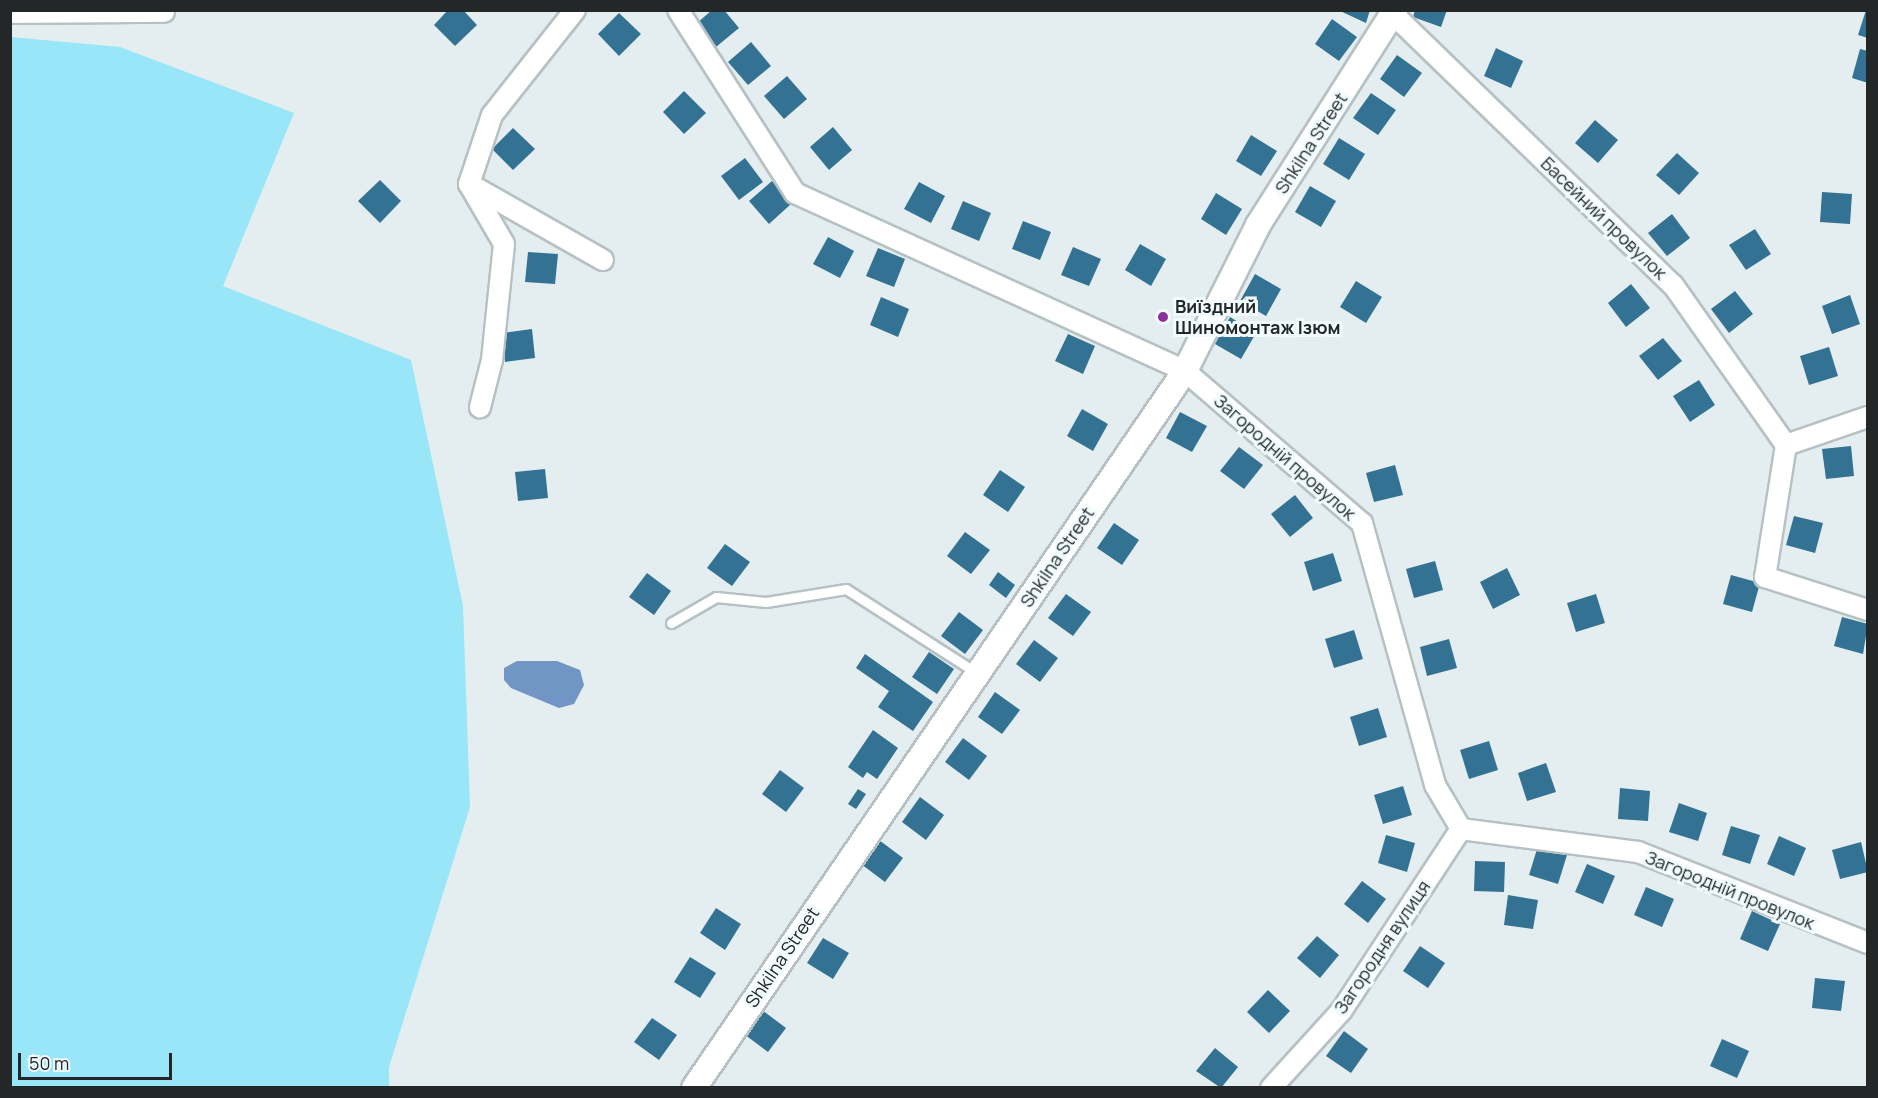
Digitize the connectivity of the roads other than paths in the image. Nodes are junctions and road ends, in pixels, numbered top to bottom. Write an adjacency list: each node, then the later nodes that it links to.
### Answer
1 (575, 10): 6 (street)
2 (678, 10): 8 (street, Загородній провулок)
3 (164, 12): 4 (street)
4 (10, 13)
5 (1395, 13): 8 (street, Shkilna Street); 11 (street, Басейний провулок)
6 (469, 184): 7 (street); 9 (street)
7 (603, 260)
8 (1185, 371): 14 (street, Shkilna Street); 15 (street, Загородній провулок)
9 (480, 407)
10 (1868, 417): 11 (street)
11 (1786, 445): 12 (street)
12 (1868, 610)
13 (670, 623): 14 (lane)
14 (977, 673): 17 (street, Shkilna Street)
15 (1461, 829): 16 (street, Загородній провулок); 18 (street, Загородня вулиця)
16 (1868, 943)
17 (694, 1088)
18 (1271, 1088)

